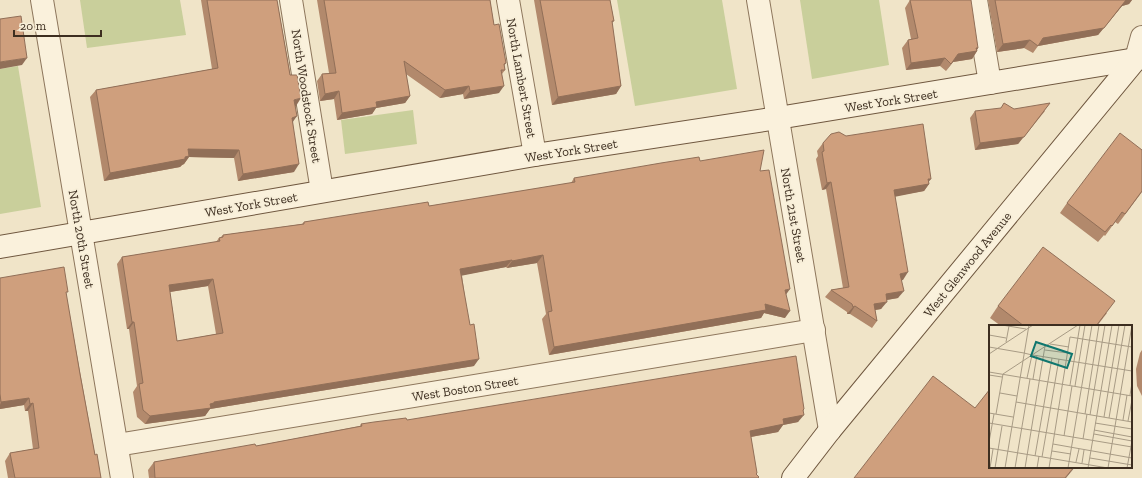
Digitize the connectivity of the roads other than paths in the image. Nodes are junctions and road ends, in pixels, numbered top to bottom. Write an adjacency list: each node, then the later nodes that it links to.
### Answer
1 (42, 0): 12 (street, North 20th Street)
2 (291, 0): 11 (street, North Woodstock Street)
3 (508, 0): 10 (street, North Lambert Street)
4 (758, 0): 9 (street, North 21st Street)
5 (976, 0): 8 (street)
6 (1142, 37): 7 (street)
7 (1140, 56): 8 (street, West York Street); 15 (street, West Glenwood Avenue)
8 (990, 83): 9 (street, West York Street)
9 (778, 118): 10 (street, West York Street); 14 (street, North 21st Street)
10 (535, 155): 11 (street, West York Street)
11 (322, 191): 12 (street, West York Street)
12 (81, 233): 13 (street, West York Street); 16 (street, North 20th Street)
13 (0, 247)
14 (814, 330): 15 (street, North 21st Street); 16 (street, West Boston Street)
15 (830, 430): 18 (street, West Glenwood Avenue)
16 (117, 445): 17 (street, North 20th Street)
17 (122, 478)
18 (793, 478)

